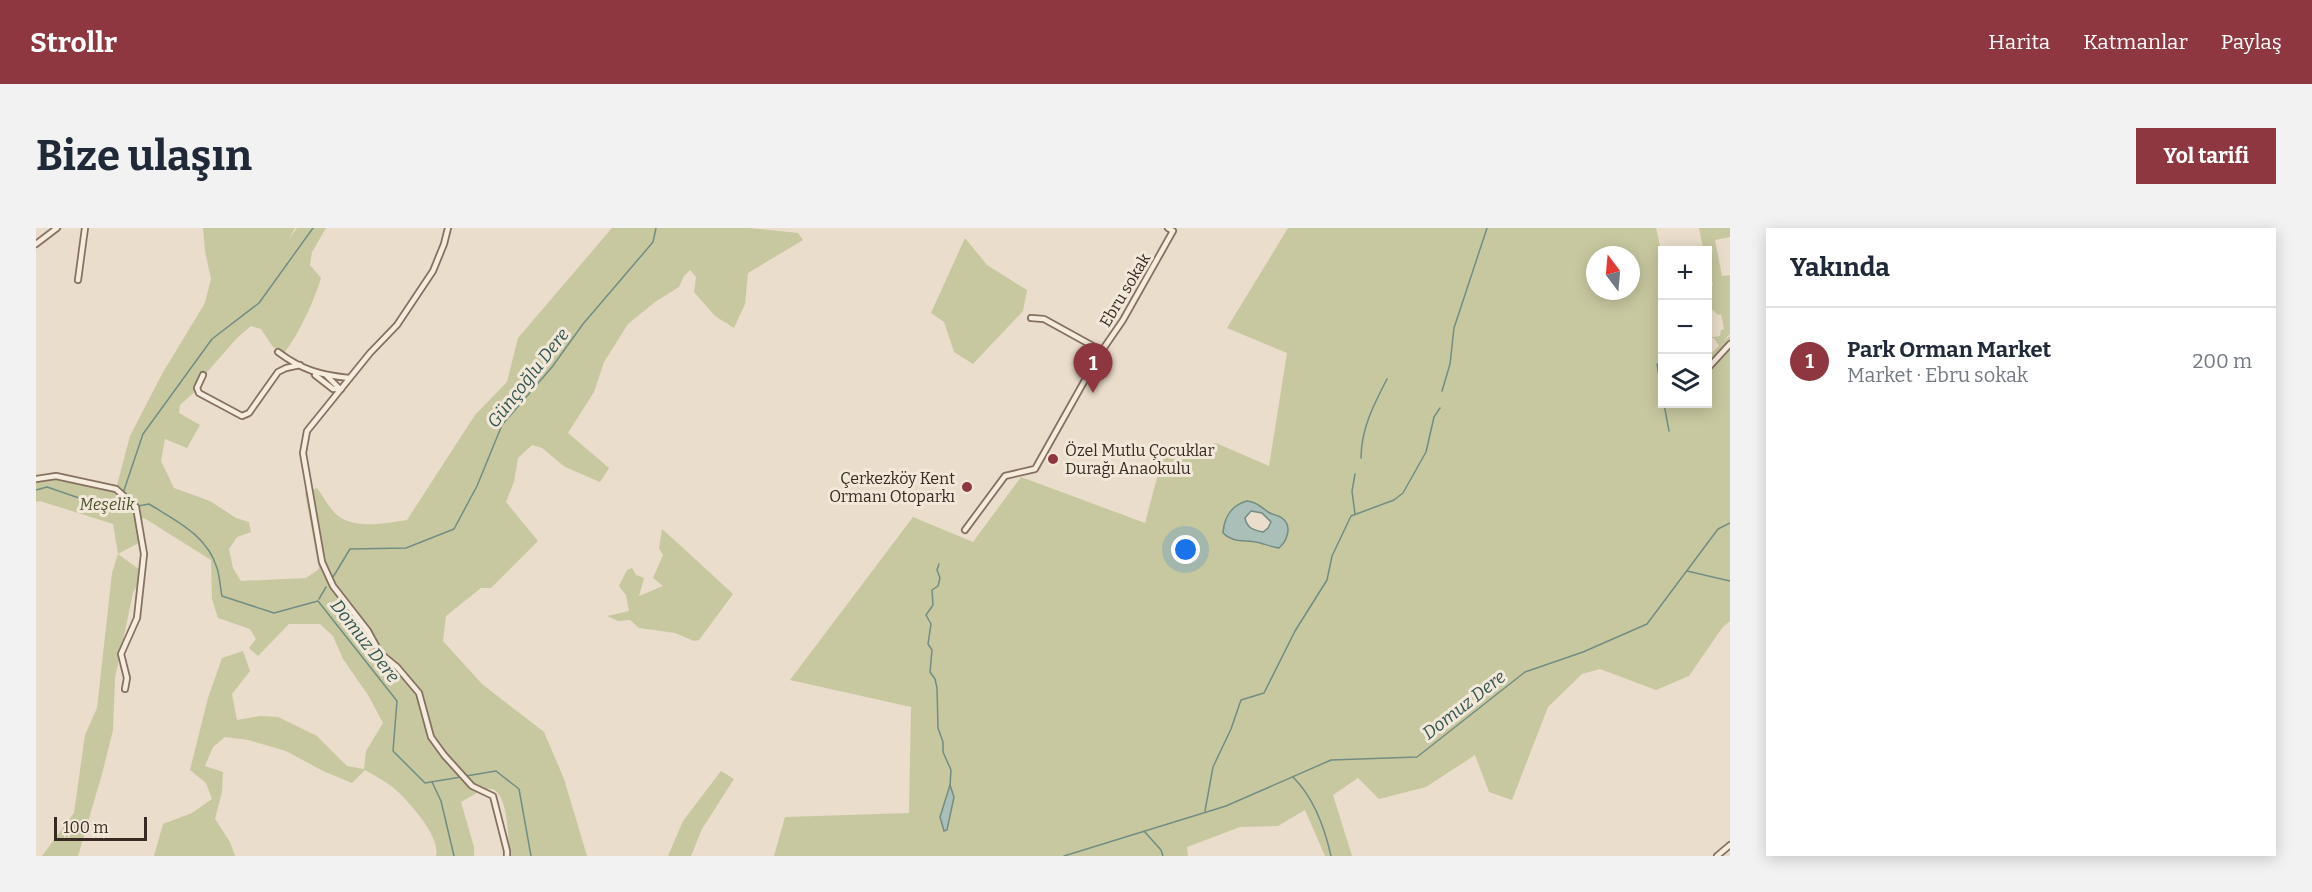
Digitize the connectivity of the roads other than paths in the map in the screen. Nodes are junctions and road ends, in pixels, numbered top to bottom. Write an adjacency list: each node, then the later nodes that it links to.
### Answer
1 (57, 228): 5 (street)
2 (85, 228): 6 (street)
3 (448, 228): 16 (street)
4 (1172, 229): 9 (street, Ebru sokak)
5 (36, 244)
6 (78, 280)
7 (1031, 318): 9 (street)
8 (1730, 344): 11 (street)
9 (1102, 351): 19 (street, Ebru sokak)
10 (278, 352): 12 (street)
11 (1712, 363)
12 (300, 365): 13 (street); 14 (street)
13 (310, 371): 15 (street); 17 (street)
14 (202, 375)
15 (327, 376): 16 (street); 17 (street)
16 (349, 378): 17 (street)
17 (341, 389): 22 (street)
18 (36, 479): 20 (street)
19 (965, 530)
20 (125, 689)
21 (1730, 845): 23 (street)
22 (507, 856)
23 (1717, 856)

